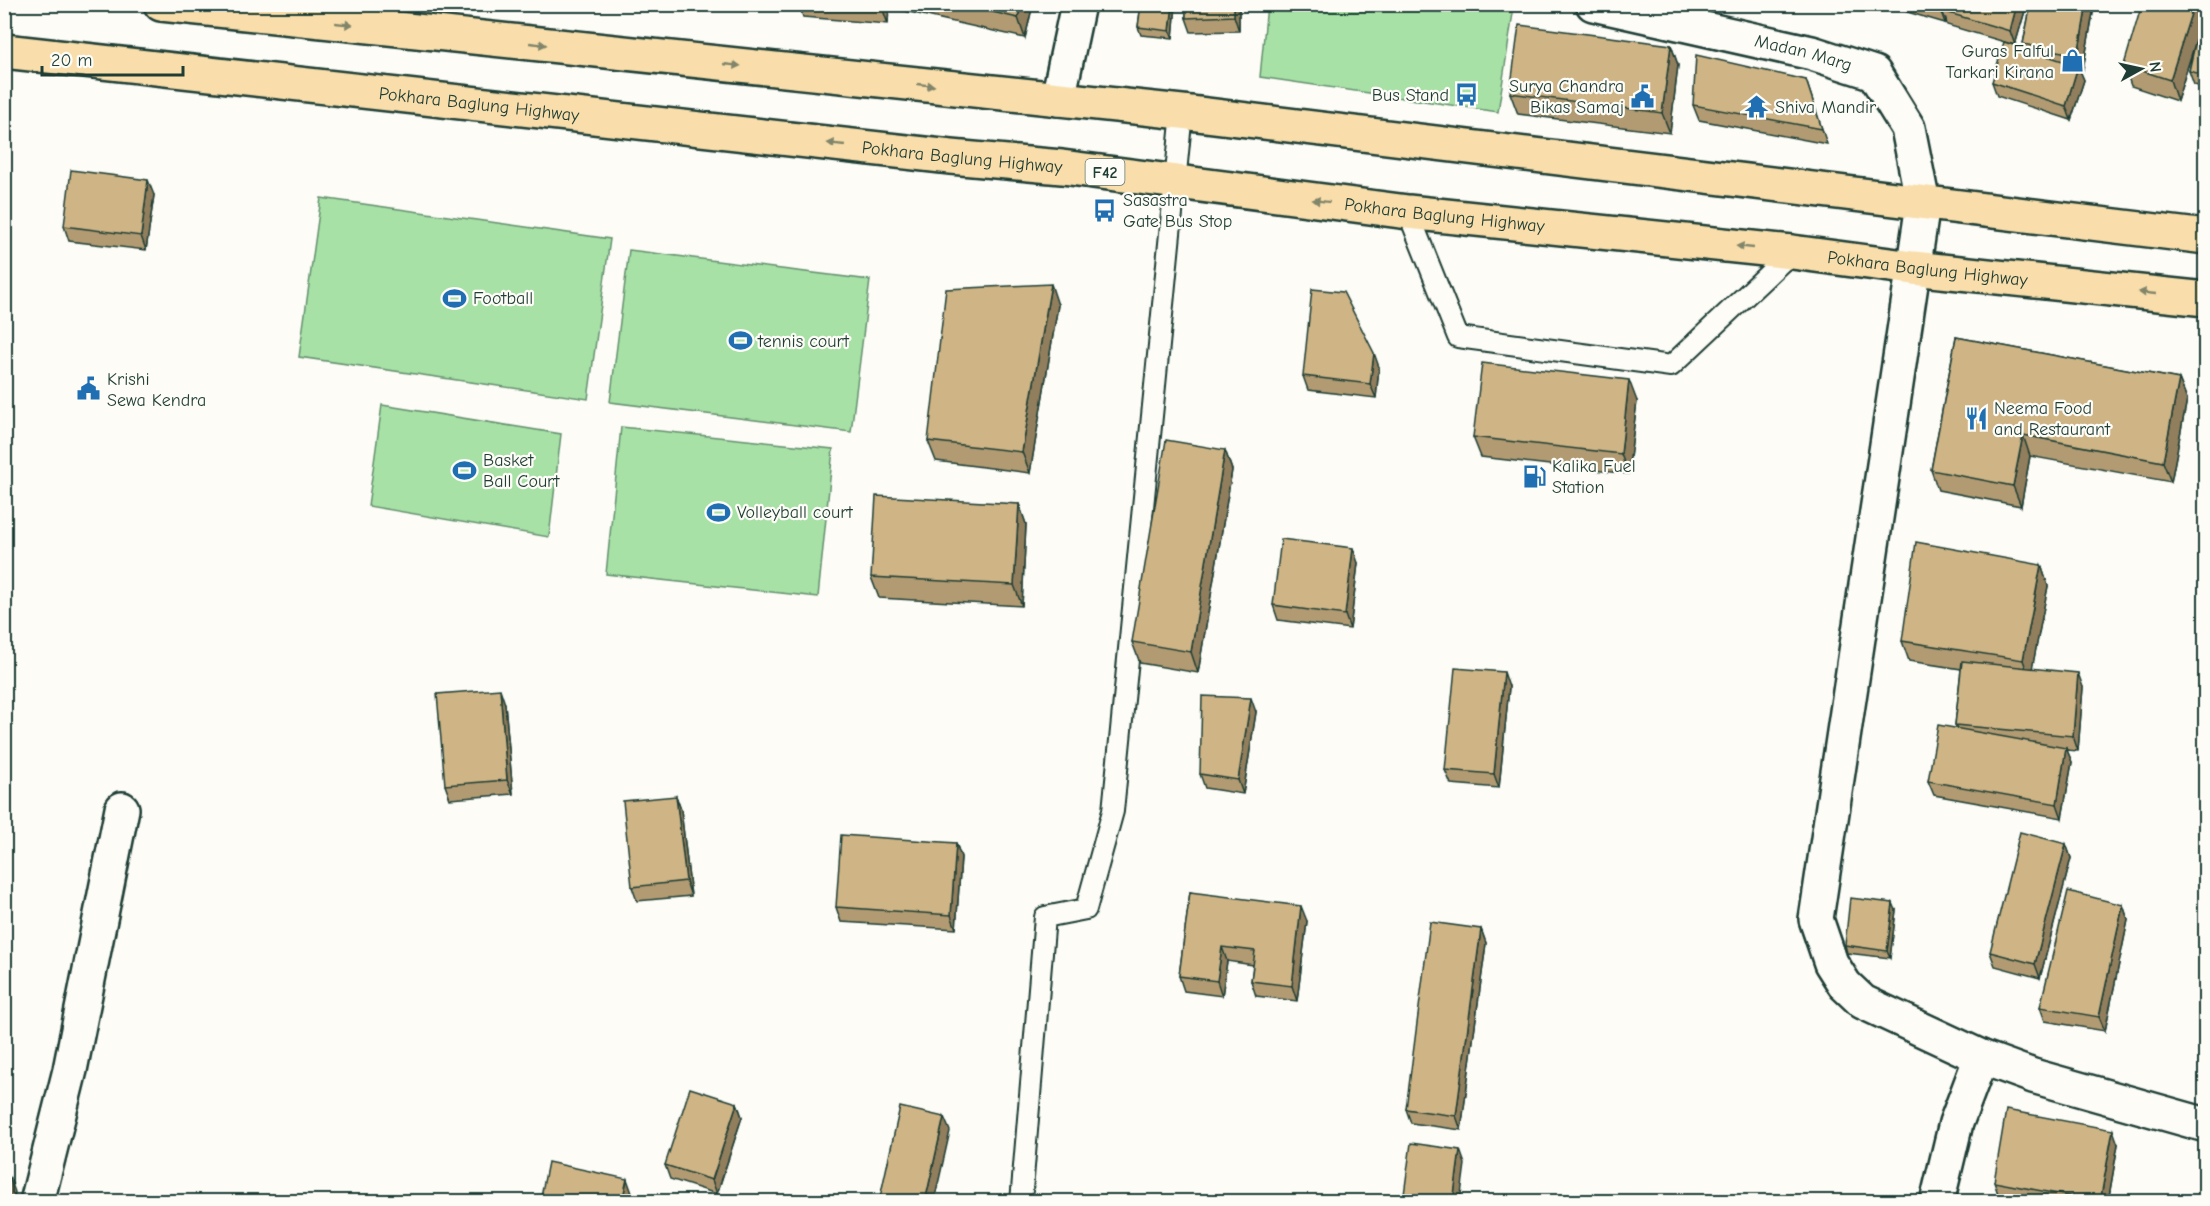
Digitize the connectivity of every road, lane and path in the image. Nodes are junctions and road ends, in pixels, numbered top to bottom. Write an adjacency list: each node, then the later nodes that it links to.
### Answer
1 (161, 4): 5 (highway, one-way to 5)
2 (1078, 4): 5 (street)
3 (1593, 4): 8 (street, Madan Marg)
4 (4, 51): 7 (highway, Pokhara Baglung Highway / F42, one-way to 4)
5 (1058, 99): 6 (highway)
6 (1182, 112): 7 (lane); 8 (highway)
7 (1173, 182): 9 (highway, Pokhara Baglung Highway / F42, one-way to 7); 18 (lane)
8 (1923, 204): 10 (highway); 12 (street)
9 (1408, 212): 11 (highway, Pokhara Baglung Highway / F42, one-way to 9); 11 (lane)
10 (2205, 237)
11 (1792, 252): 12 (highway, Pokhara Baglung Highway / F42)
12 (1913, 268): 13 (highway, Pokhara Baglung Highway / F42, one-way to 12); 15 (street)
13 (2205, 299)
14 (122, 809): 17 (street)
15 (1981, 1057): 16 (street); 19 (street)
16 (2205, 1125)
17 (37, 1202)
18 (1021, 1202)
19 (1937, 1202)

